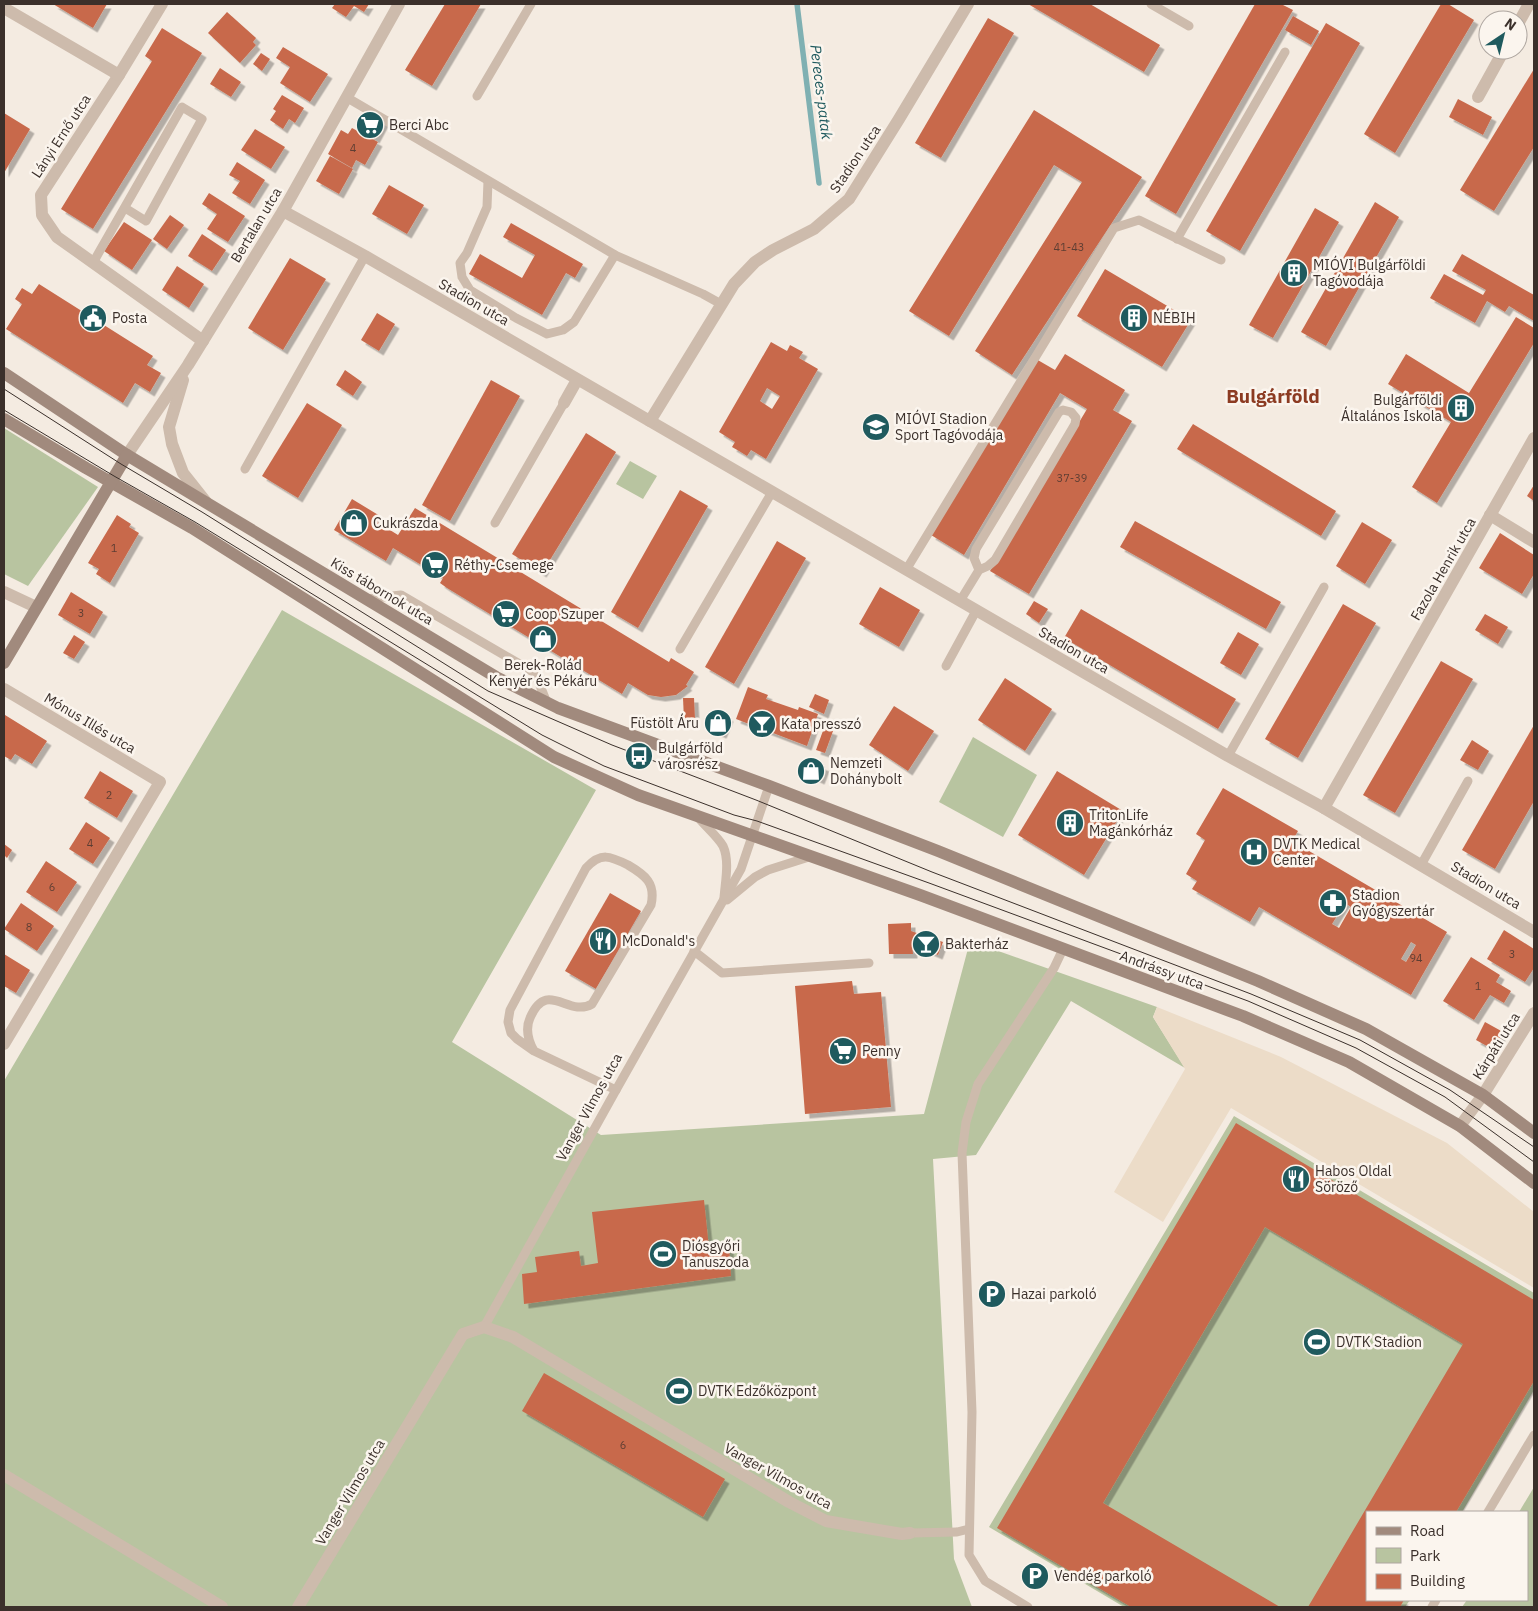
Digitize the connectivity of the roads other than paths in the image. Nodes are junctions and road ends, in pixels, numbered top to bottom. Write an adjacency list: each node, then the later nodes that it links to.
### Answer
1 (162, 4): 12 (street, Lányi Ernő utca)
2 (399, 4): 14 (street, Bertalan utca)
3 (531, 4): 13 (lane)
4 (968, 4): 24 (street, Stadion utca)
5 (1151, 4): 9 (lane)
6 (1529, 4): 7 (street)
7 (1534, 6)
8 (4, 8): 12 (street)
9 (1189, 26)
10 (1285, 52): 19 (lane)
11 (1498, 60): 15 (street)
12 (119, 74): 23 (street, Lányi Ernő utca)
13 (477, 96)
14 (346, 97): 16 (lane); 18 (street, Bertalan utca)
15 (1478, 97)
16 (488, 181): 20 (lane); 20 (lane)
17 (125, 208): 17 (lane); 23 (lane)
18 (283, 210): 21 (street, Stadion utca); 25 (street, Bertalan utca)
19 (1178, 239): 22 (lane); 41 (lane)
20 (615, 255): 24 (lane)
21 (365, 256): 28 (street, Stadion utca); 34 (lane)
22 (1221, 260)
23 (93, 263): 25 (street, Lányi Ernő utca)
24 (721, 304): 31 (street, Stadion utca)
25 (203, 341): 26 (street, Bertalan utca)
26 (188, 366): 33 (street, Bertalan utca); 37 (street)
27 (4, 373): 33 (main road, Kiss tábornok utca)
28 (577, 380): 29 (street); 31 (street, Stadion utca)
29 (564, 403): 39 (lane)
30 (4, 419): 35 (main road)
31 (650, 421): 36 (street, Stadion utca)
32 (1534, 438): 38 (street, Fazola Henrik utca)
33 (127, 455): 35 (main road); 37 (main road, Kiss tábornok utca)
34 (245, 469)
35 (111, 482): 47 (main road); 58 (main road)
36 (772, 492): 41 (street, Stadion utca); 49 (lane)
37 (207, 503): 45 (main road, Kiss tábornok utca)
38 (1490, 515): 40 (street, Fazola Henrik utca); 57 (street, Fazola Henrik utca)
39 (495, 523)
40 (1534, 542)
41 (906, 570): 46 (street, Stadion utca)
42 (979, 570): 42 (lane); 46 (lane)
43 (1324, 587): 54 (lane)
44 (4, 592): 47 (street)
45 (367, 599): 53 (main road, Kiss tábornok utca); 53 (lane)
46 (960, 601): 48 (street, Stadion utca)
47 (36, 607): 50 (main road)
48 (976, 611): 51 (lane); 54 (street, Stadion utca)
49 (680, 649)
50 (4, 663)
51 (946, 666)
52 (4, 689): 68 (street, Mónus Illés utca)
53 (547, 703): 56 (main road, Kiss tábornok utca)
54 (1228, 756): 57 (street, Stadion utca)
55 (1468, 781): 61 (lane)
56 (769, 786): 59 (lane, Vanger Vilmos utca); 71 (main road, Andrássy utca)
57 (1324, 808): 61 (street, Stadion utca)
58 (697, 816): 59 (main road); 62 (lane)
59 (753, 836): 60 (main road, Andrássy utca); 62 (lane, Vanger Vilmos utca)
60 (812, 856): 62 (lane); 64 (main road, Andrássy utca)
61 (1421, 864): 63 (street, Stadion utca)
62 (723, 903): 65 (lane, Vanger Vilmos utca)
63 (1534, 932)
64 (1063, 949): 72 (main road, Andrássy utca); 79 (lane)
65 (694, 951): 66 (lane); 70 (lane, Vanger Vilmos utca)
66 (869, 963)
67 (1534, 1013): 71 (street, Kárpáti utca)
68 (4, 1044)
69 (534, 1051): 69 (lane); 70 (lane)
70 (616, 1090): 75 (lane, Vanger Vilmos utca)
71 (1483, 1095): 72 (street, Kárpáti utca); 73 (main road, Andrássy utca)
72 (1460, 1126): 74 (main road, Andrássy utca)
73 (1534, 1133)
74 (1534, 1183)
75 (484, 1328): 80 (street, Vanger Vilmos utca); 82 (street, Vanger Vilmos utca)
76 (1534, 1435): 78 (lane)
77 (4, 1475): 81 (street)
78 (1489, 1511)
79 (969, 1529): 80 (lane); 83 (lane)
80 (910, 1533)
81 (222, 1607)
82 (298, 1607)
83 (1028, 1607)

